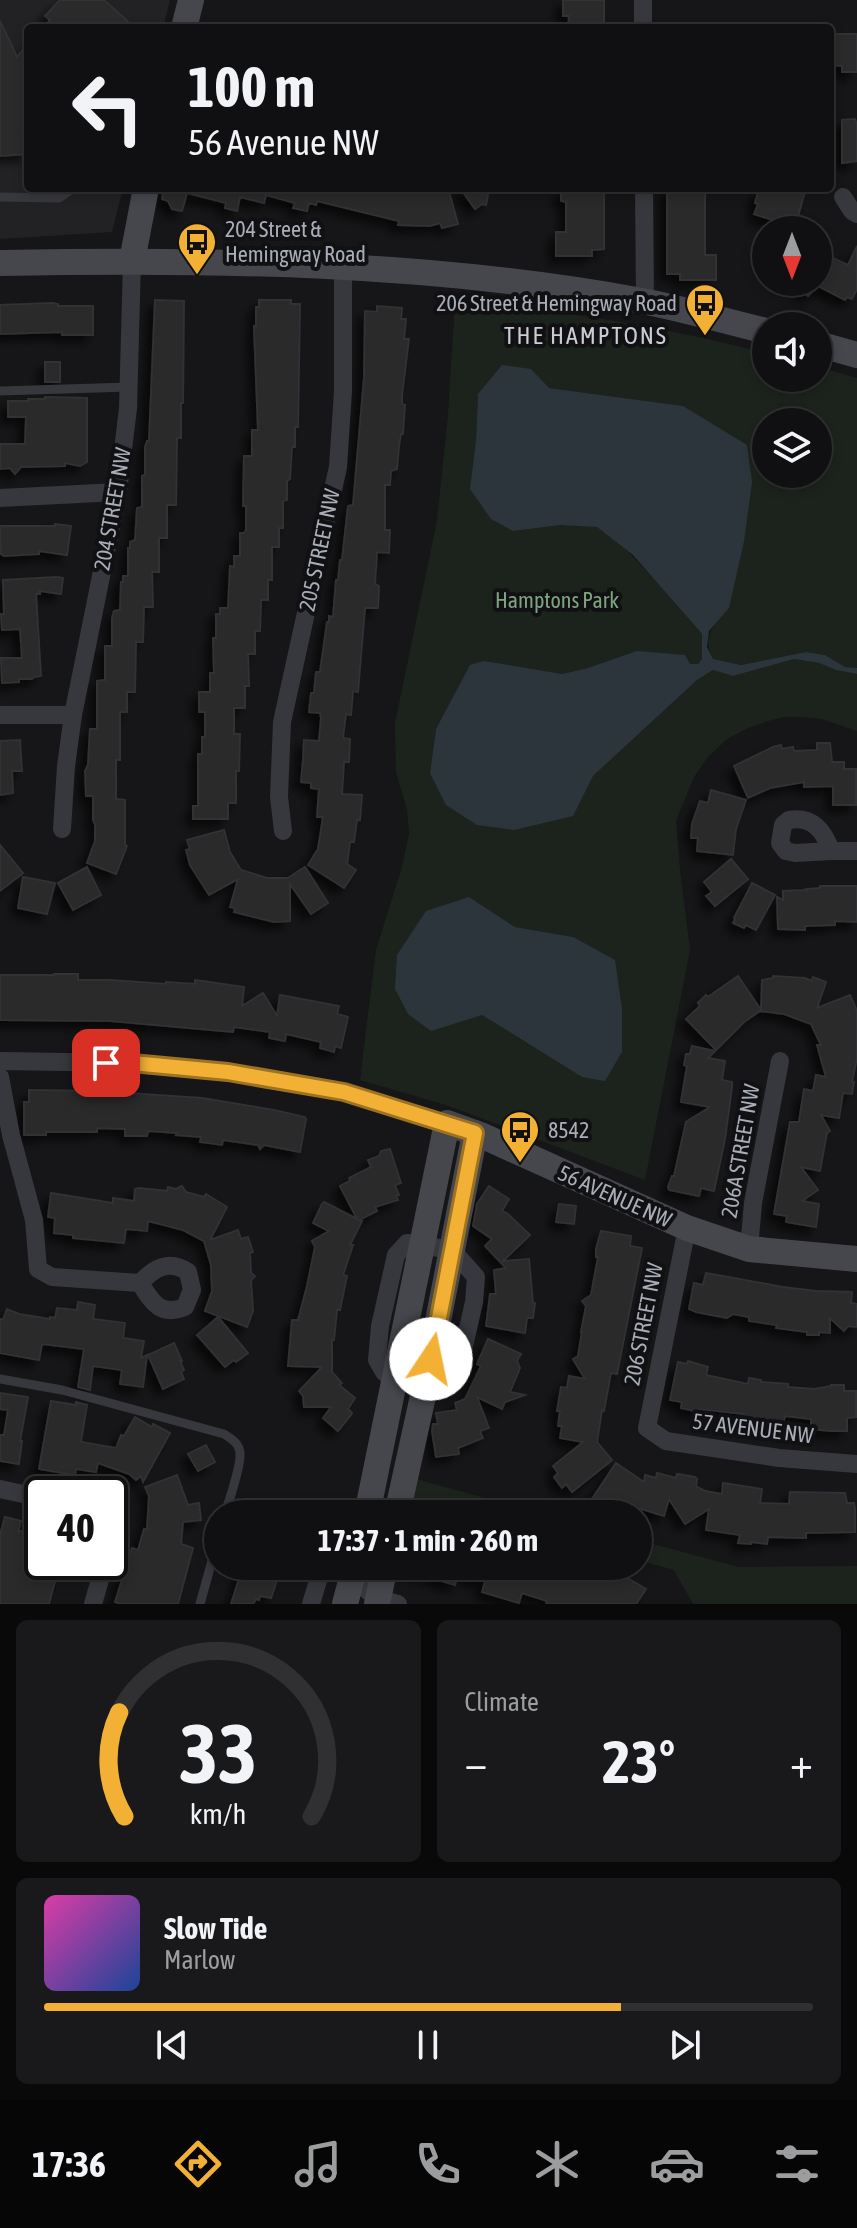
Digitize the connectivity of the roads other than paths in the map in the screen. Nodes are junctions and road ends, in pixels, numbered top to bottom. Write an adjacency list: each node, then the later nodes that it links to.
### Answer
1 (191, 0): 3 (street)
2 (643, 0): 4 (street)
3 (185, 24)
4 (643, 24)
5 (68, 192): 8 (lane)
6 (145, 192): 11 (street, 204 STREET NW)
7 (644, 192): 14 (street)
8 (0, 197)
9 (843, 197): 10 (street)
10 (857, 214)
11 (132, 261): 12 (street); 13 (street); 18 (street, 204 STREET NW)
12 (0, 263)
13 (343, 267): 14 (street); 25 (street, 205 STREET NW)
14 (645, 301): 15 (street)
15 (752, 328)
16 (832, 348): 17 (street)
17 (857, 355)
18 (129, 387): 19 (lane); 20 (street, 204 STREET NW)
19 (0, 391)
20 (118, 492): 21 (street); 23 (street, 204 STREET NW)
21 (0, 498)
22 (0, 715): 23 (street)
23 (73, 715): 24 (street, 204 STREET NW)
24 (62, 829)
25 (283, 831)
26 (831, 851): 27 (street)
27 (857, 851)
28 (0, 1061): 31 (street, 56 AVENUE NW)
29 (780, 1061): 35 (street, 206A STREET NW)
30 (0, 1077): 38 (street)
31 (447, 1123): 32 (street, 56 AVENUE NW); 34 (street)
32 (475, 1133): 33 (street, 56 AVENUE NW); 36 (street)
33 (687, 1228): 35 (street, 56 AVENUE NW); 42 (street, 206 STREET NW)
34 (423, 1245): 36 (street); 40 (street)
35 (749, 1249): 37 (street, 56 AVENUE NW)
36 (452, 1250): 41 (street)
37 (857, 1259)
38 (140, 1283)
39 (0, 1379): 46 (lane)
40 (396, 1381): 41 (street); 47 (street)
41 (425, 1387): 48 (street)
42 (647, 1428): 43 (street, 57 AVENUE NW)
43 (857, 1464)
44 (0, 1491): 45 (street)
45 (24, 1495)
46 (229, 1500)
47 (370, 1500)
48 (400, 1500)
49 (100, 1580): 56 (street)
50 (207, 1580): 57 (lane)
51 (318, 1580): 58 (street)
52 (352, 1580): 59 (street)
53 (363, 1580): 55 (street)
54 (385, 1580): 55 (street)
55 (384, 1602)
56 (93, 1604)
57 (200, 1604)
58 (311, 1604)
59 (345, 1604)

